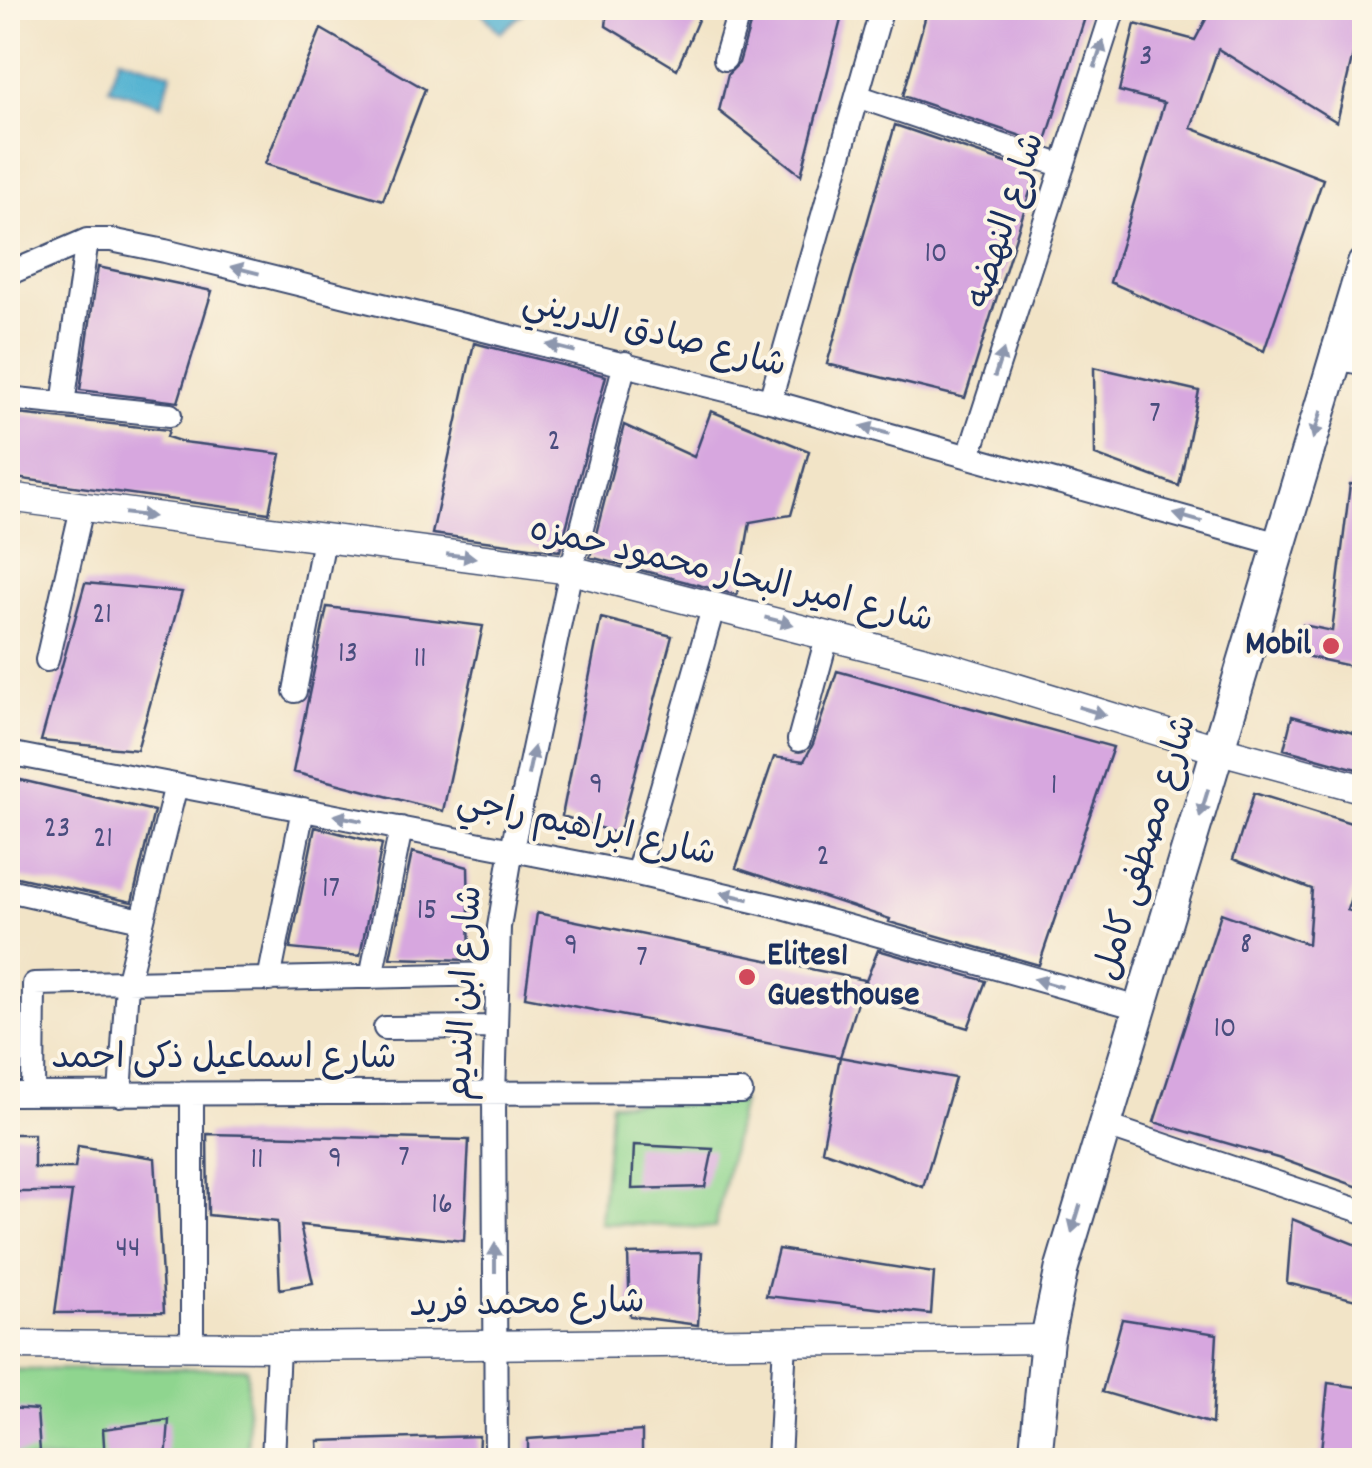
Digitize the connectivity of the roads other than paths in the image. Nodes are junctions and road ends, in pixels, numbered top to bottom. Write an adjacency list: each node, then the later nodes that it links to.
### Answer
1 (740, 8): 4 (street)
2 (882, 8): 5 (street)
3 (1114, 8): 6 (street, شارع النهضه, one-way to 3)
4 (725, 59)
5 (857, 96): 6 (street); 13 (street)
6 (1063, 166): 16 (street, شارع النهضه, one-way to 6)
7 (86, 240): 9 (street, شارع صادق الدريني); 11 (street, شارع صادق الدريني, one-way to 7); 14 (street)
8 (1364, 264): 10 (main road, شارع مصطفى كامل)
9 (8, 274)
10 (1352, 354): 20 (main road, شارع مصطفى كامل, one-way to 20)
11 (624, 364): 13 (street, شارع صادق الدريني); 21 (street, شارع ابن النديم)
12 (8, 398): 14 (street)
13 (770, 401): 16 (street, شارع صادق الدريني, one-way to 13)
14 (63, 404): 15 (street)
15 (170, 415)
16 (969, 456): 20 (street, شارع صادق الدريني, one-way to 16)
17 (8, 497): 18 (street, شارع امير البحار محمود حمزه)
18 (82, 508): 19 (street, شارع امير البحار محمود حمزه, one-way to 19); 24 (street)
19 (324, 539): 21 (street, شارع امير البحار محمود حمزه, one-way to 21); 25 (street)
20 (1282, 545): 27 (main road, شارع مصطفى كامل)
21 (571, 570): 22 (street, شارع امير البحار محمود حمزه); 33 (street, شارع ابن النديم, one-way to 21)
22 (714, 604): 23 (street, شارع امير البحار محمود حمزه, one-way to 23); 34 (street)
23 (828, 634): 26 (street); 27 (street, شارع امير البحار محمود حمزه, one-way to 27)
24 (46, 660)
25 (295, 691)
26 (799, 740)
27 (1220, 750): 30 (street, شارع امير البحار محمود حمزه); 41 (main road, شارع مصطفى كامل, one-way to 41)
28 (8, 753): 29 (street, شارع ابراهيم راجي)
29 (176, 785): 31 (street, شارع ابراهيم راجي); 36 (street)
30 (1364, 789)
31 (303, 809): 32 (street, شارع ابراهيم راجي, one-way to 31); 39 (street)
32 (402, 828): 33 (street, شارع ابراهيم راجي); 38 (street)
33 (512, 849): 34 (street, شارع ابراهيم راجي); 37 (street, شارع ابن النديم)
34 (638, 874): 41 (street, شارع ابراهيم راجي, one-way to 34)
35 (8, 890): 36 (street)
36 (141, 920): 40 (street)
37 (497, 974): 38 (street); 42 (street, شارع ابن النديم)
38 (371, 977): 39 (street)
39 (269, 980): 40 (street)
40 (127, 984): 46 (street); 47 (street)
41 (1142, 1009): 50 (main road, شارع مصطفى كامل)
42 (495, 1027): 43 (street); 48 (street, شارع ابن النديم)
43 (385, 1028)
44 (741, 1092): 48 (street, شارع اسماعيل ذكى احمد)
45 (8, 1094): 46 (street, شارع اسماعيل ذكى احمد)
46 (33, 1094): 47 (street, شارع اسماعيل ذكى احمد)
47 (120, 1095): 49 (street, شارع اسماعيل ذكى احمد)
48 (494, 1095): 49 (street, شارع اسماعيل ذكى احمد); 54 (street, شارع ابن النديم, one-way to 48)
49 (192, 1096): 56 (street)
50 (1106, 1126): 51 (street); 52 (main road, شارع مصطفى كامل, one-way to 52)
51 (1364, 1212)
52 (1047, 1339): 53 (street, شارع محمد فريد); 61 (main road, شارع مصطفى كامل)
53 (785, 1340): 54 (street, شارع محمد فريد); 60 (street)
54 (496, 1343): 57 (street, شارع محمد فريد); 59 (street, شارع ابن النديم)
55 (8, 1345): 56 (street, شارع محمد فريد)
56 (192, 1345): 57 (street, شارع محمد فريد)
57 (278, 1347): 58 (street)
58 (272, 1460)
59 (496, 1460)
60 (780, 1460)
61 (1035, 1460)

